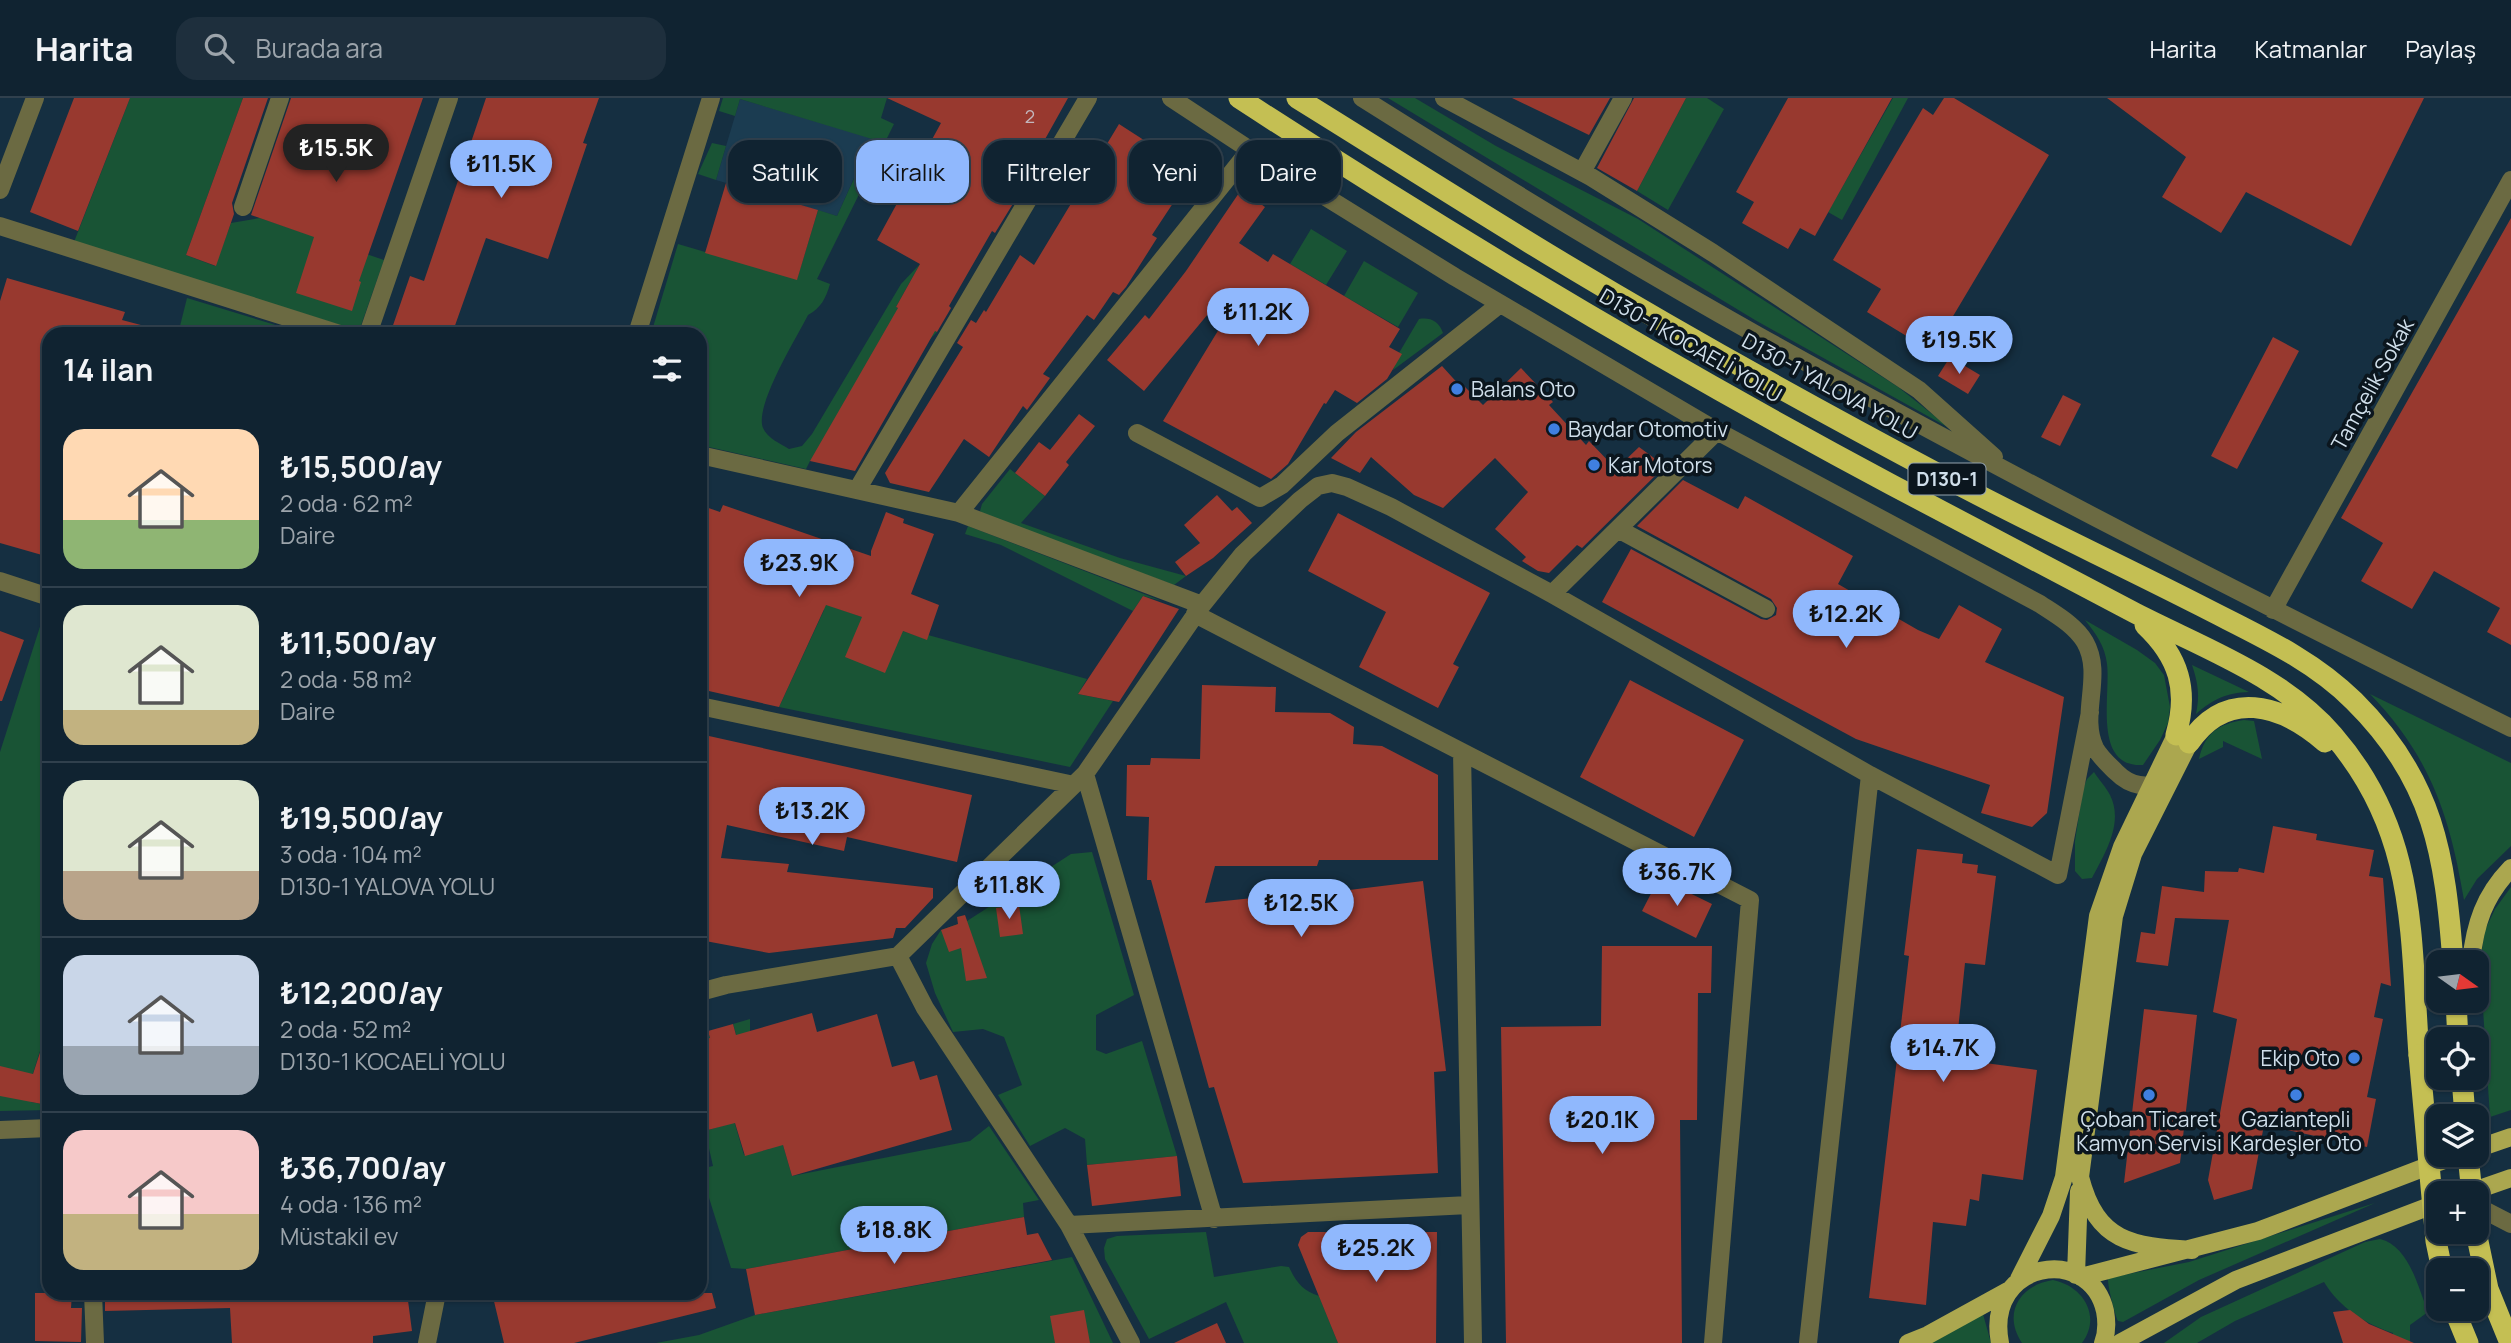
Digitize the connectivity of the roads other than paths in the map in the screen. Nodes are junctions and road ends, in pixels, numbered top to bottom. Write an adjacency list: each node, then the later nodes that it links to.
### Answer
1 (35, 98): 18 (street)
2 (280, 98): 20 (street)
3 (449, 98): 24 (street)
4 (711, 98): 25 (street)
5 (1088, 98): 30 (street)
6 (1171, 98): 14 (street)
7 (1239, 98): 39 (highway, D130-1 KOCAELİ YOLU / D130-1)
8 (1297, 98): 51 (highway, D130-1 YALOVA YOLU / D130-1)
9 (1362, 98): 29 (street)
10 (1444, 98): 13 (street)
11 (1483, 98): 13 (street)
12 (1623, 98): 16 (street)
13 (1474, 115): 16 (street)
14 (1236, 141)
15 (1236, 167): 31 (street)
16 (1582, 172): 29 (street)
17 (2511, 180): 38 (street, Tamçelik Sokak)
18 (0, 190)
19 (1336, 203): 22 (street)
20 (243, 206)
21 (0, 226): 23 (street)
22 (1500, 304): 26 (street); 27 (street)
23 (318, 327)
24 (370, 327)
25 (639, 327)
26 (1717, 431): 32 (street); 41 (street)
27 (1137, 433)
28 (707, 457): 30 (street)
29 (2017, 478): 38 (street)
30 (857, 490): 31 (street)
31 (959, 513): 37 (street)
32 (1618, 529): 34 (street); 36 (street)
33 (0, 581): 35 (street)
34 (1552, 594): 37 (street); 46 (street)
35 (42, 595)
36 (1766, 609)
37 (1199, 610): 44 (street); 47 (street)
38 (2273, 610): 42 (street)
39 (2131, 611): 43 (highway); 45 (highway, D130-1)
40 (707, 707): 47 (street)
41 (2091, 712): 46 (street); 49 (street)
42 (2511, 728)
43 (2183, 739): 45 (highway); 48 (main road); 49 (main road)
44 (1462, 752): 63 (street); 81 (street)
45 (2361, 772): 71 (highway, D130-1, bridge)
46 (1870, 775): 82 (street)
47 (1079, 780): 53 (street); 66 (street)
48 (2171, 780): 49 (street); 60 (main road)
49 (2151, 786): 73 (main road)
50 (2511, 868): 52 (main road)
51 (2452, 950)
52 (2473, 950)
53 (898, 956): 54 (street); 68 (street)
54 (707, 990)
55 (42, 1128): 56 (street)
56 (0, 1130)
57 (2511, 1137): 58 (main road)
58 (2489, 1145)
59 (2426, 1167): 70 (main road)
60 (2080, 1177): 70 (main road); 72 (main road)
61 (2511, 1178): 62 (main road)
62 (2489, 1186)
63 (1469, 1205): 66 (street); 80 (street)
64 (2426, 1208): 86 (main road)
65 (2489, 1213): 67 (street)
66 (1214, 1219): 68 (street)
67 (2511, 1224)
68 (1069, 1225): 79 (street)
69 (2479, 1244): 88 (highway)
70 (2192, 1250): 72 (main road)
71 (2440, 1258)
72 (2078, 1276): 73 (main road); 85 (main road)
73 (2014, 1285): 83 (main road); 84 (main road)
74 (93, 1300): 77 (street)
75 (436, 1300): 78 (street)
76 (2459, 1321): 87 (highway)
77 (95, 1343)
78 (427, 1343)
79 (1131, 1343)
80 (1473, 1343)
81 (1713, 1343)
82 (1808, 1343)
83 (1908, 1343)
84 (2000, 1343)
85 (2103, 1343)
86 (2120, 1343)
87 (2468, 1343)
88 (2510, 1343)

